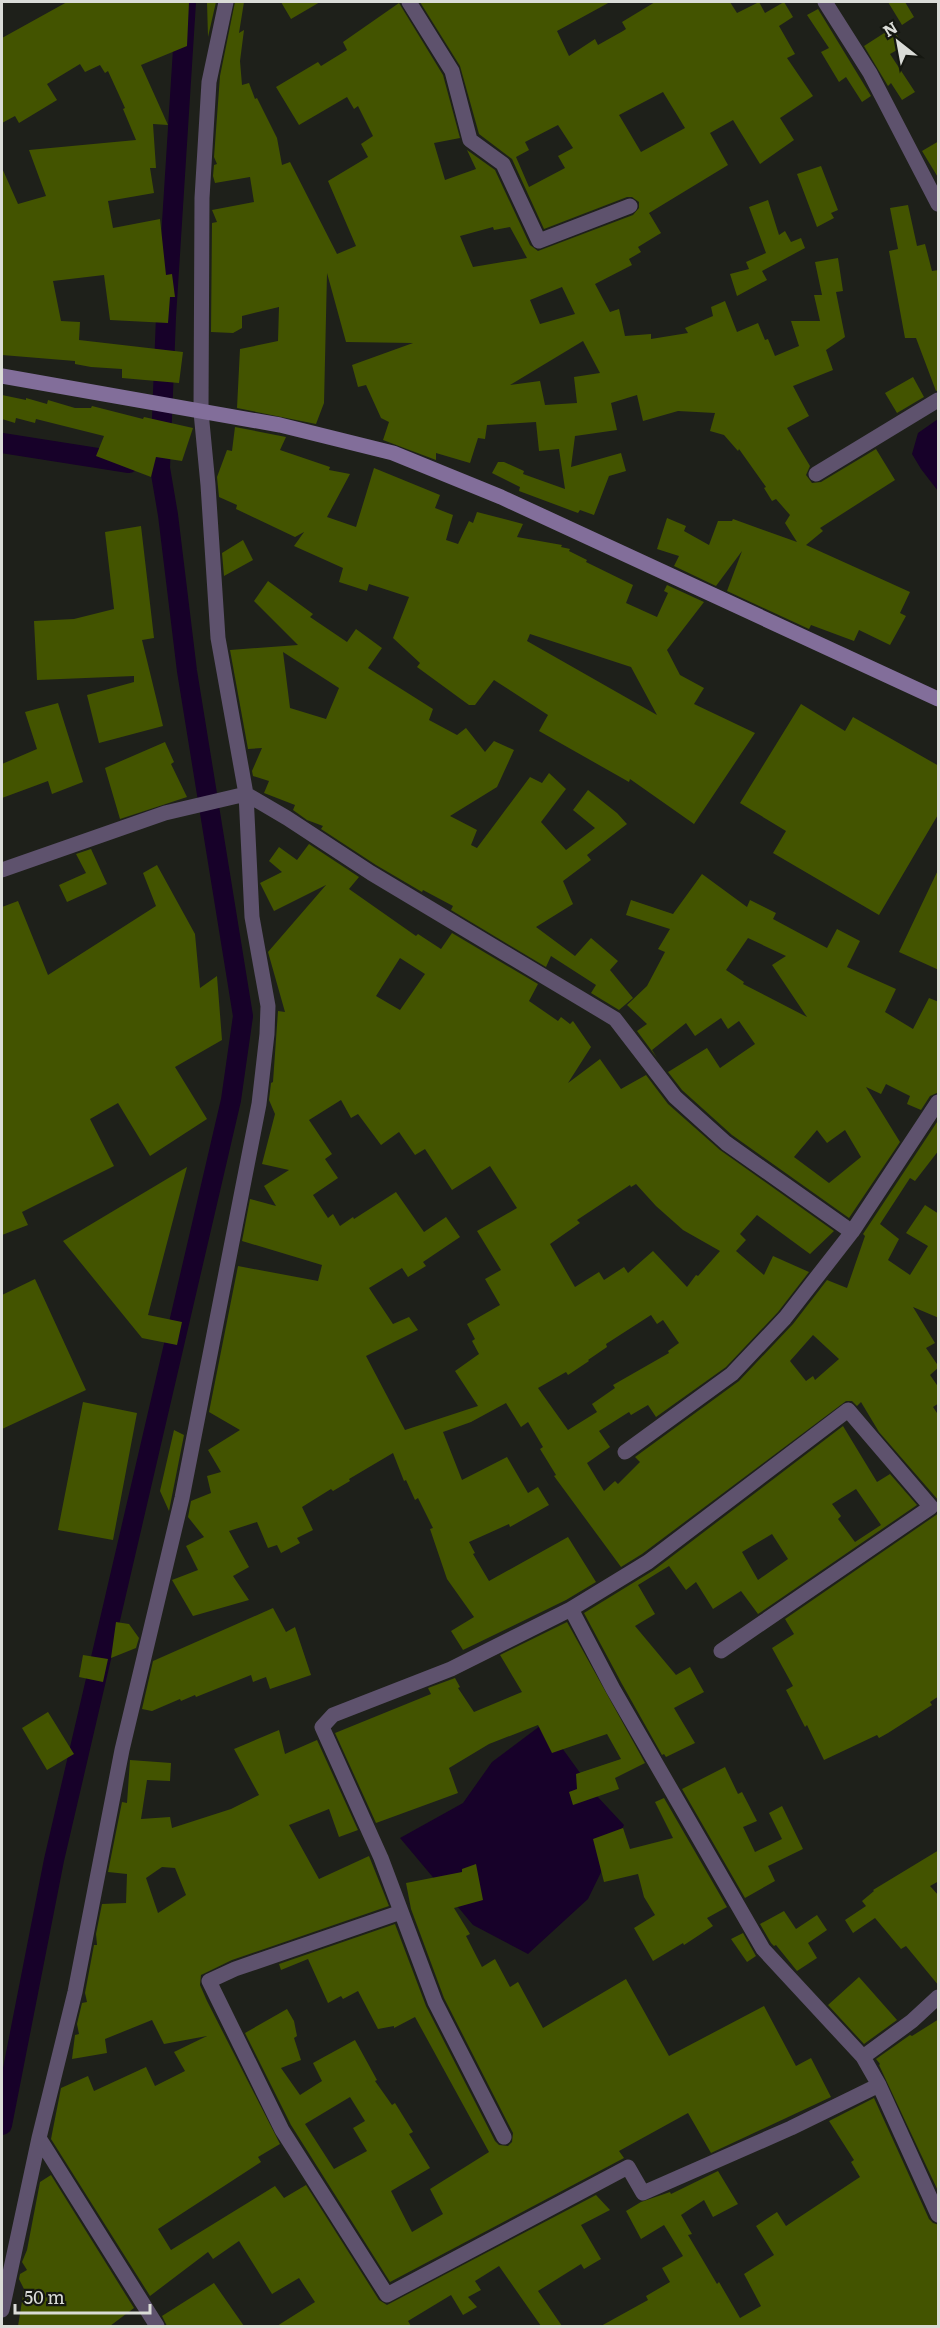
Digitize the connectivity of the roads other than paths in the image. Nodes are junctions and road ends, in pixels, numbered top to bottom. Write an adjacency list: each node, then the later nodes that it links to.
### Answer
1 (226, 2): 8 (street)
2 (408, 2): 5 (street)
3 (825, 2): 4 (street)
4 (939, 204)
5 (630, 206)
6 (2, 376): 8 (street)
7 (939, 400): 9 (street)
8 (200, 412): 10 (street); 11 (street)
9 (816, 474)
10 (939, 699)
11 (246, 794): 12 (street); 14 (street); 22 (street)
12 (2, 870)
13 (939, 1102): 14 (street)
14 (852, 1232): 15 (street)
15 (625, 1452)
16 (571, 1609): 17 (street); 18 (street); 20 (street)
17 (721, 1651)
18 (401, 1912): 21 (street); 23 (street)
19 (939, 1997): 20 (street)
20 (863, 2057): 21 (street)
21 (879, 2085): 24 (street)
22 (39, 2138): 25 (street); 26 (street)
23 (504, 2138)
24 (939, 2215)
25 (2, 2310)
26 (157, 2326)

